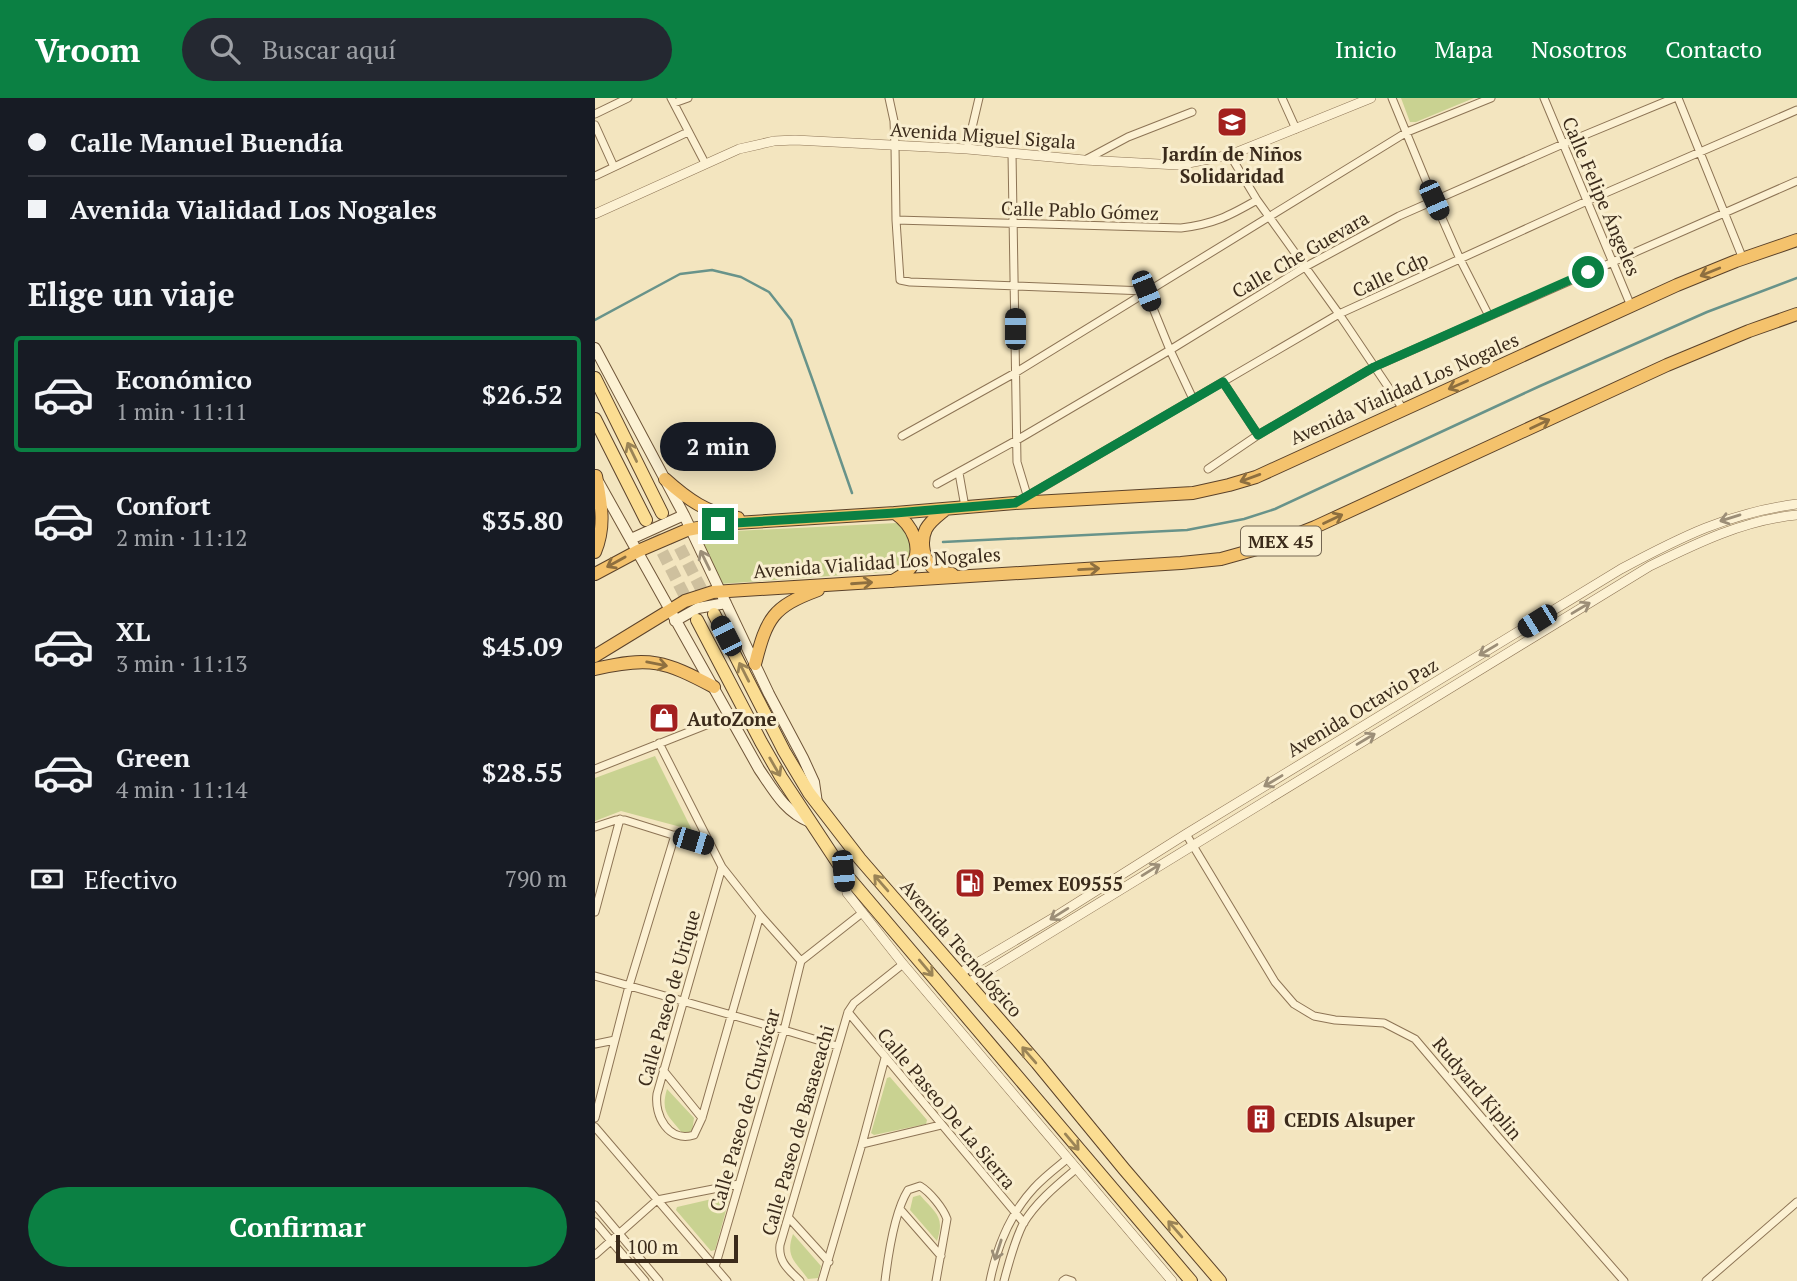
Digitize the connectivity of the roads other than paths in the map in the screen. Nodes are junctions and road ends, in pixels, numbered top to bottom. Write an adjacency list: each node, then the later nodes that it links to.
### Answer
1 (628, 98): 14 (street)
2 (688, 98): 11 (street)
3 (890, 98): 20 (street)
4 (979, 98): 21 (street)
5 (1282, 98): 16 (street)
6 (1371, 98): 16 (street, Avenida Miguel Sigala)
7 (1392, 98): 18 (street)
8 (1491, 98): 18 (street)
9 (1543, 98): 19 (street, Calle Felipe Ángeles)
10 (1676, 98): 19 (street, Calle Che Guevara); 22 (street)
11 (672, 101): 17 (street)
12 (1797, 110): 22 (street, Calle Cdp)
13 (1192, 112): 25 (street)
14 (595, 114)
15 (595, 125): 27 (street)
16 (1296, 129): 24 (street, Avenida Miguel Sigala)
17 (688, 132): 26 (street); 27 (street)
18 (1407, 132): 31 (street); 35 (street)
19 (1563, 144): 31 (street, Calle Che Guevara); 32 (street, Calle Felipe Ángeles)
20 (895, 146): 21 (street, Avenida Miguel Sigala); 26 (street, Avenida Miguel Sigala); 36 (street)
21 (967, 149): 23 (street, Avenida Miguel Sigala)
22 (1700, 152): 32 (street, Calle Cdp); 33 (street)
23 (1012, 153): 25 (street, Avenida Miguel Sigala); 37 (street)
24 (1230, 155): 25 (street, Avenida Miguel Sigala); 30 (street)
25 (1084, 160)
26 (705, 163): 34 (street, Avenida Miguel Sigala)
27 (614, 167): 28 (street)
28 (595, 176)
29 (1797, 181): 33 (street)
30 (1257, 200): 35 (street); 37 (street, Calle Pablo Gómez)
31 (1434, 200): 39 (street); 42 (street, Calle Che Guevara)
32 (1587, 201): 39 (street, Calle Cdp); 41 (street, Calle Felipe Ángeles)
33 (1724, 212): 40 (street); 41 (street)
34 (595, 214)
35 (1268, 216): 42 (street); 44 (street)
36 (896, 220): 37 (street, Calle Pablo Gómez); 43 (street)
37 (1013, 223): 43 (street)
38 (1797, 240): 40 (highway, Avenida Vialidad Los Nogales)
39 (1460, 259): 46 (street, Calle Cdp); 48 (street)
40 (1743, 259): 45 (highway, Avenida Vialidad Los Nogales, one-way to 45)
41 (1613, 261): 45 (street, Calle Felipe Ángeles); 48 (street)
42 (1304, 267): 46 (street); 50 (street, Calle Che Guevara)
43 (1015, 286): 44 (street); 52 (street)
44 (1146, 291): 50 (street); 52 (street)
45 (1631, 306): 56 (highway, Avenida Vialidad Los Nogales, one-way to 56)
46 (1339, 314): 51 (street); 54 (street, Calle Cdp)
47 (1797, 314): 81 (highway, Avenida Vialidad Los Nogales / MEX 45, one-way to 47)
48 (1489, 316): 51 (street)
49 (595, 348): 64 (main road)
50 (1170, 350): 55 (street); 60 (street, Calle Che Guevara)
51 (1374, 367): 56 (street); 58 (street)
52 (1015, 373): 59 (street); 60 (street)
53 (595, 378): 71 (main road, one-way to 53)
54 (1223, 382): 55 (street, Calle Cdp); 58 (street)
55 (1193, 399): 66 (street, Calle Cdp)
56 (1403, 409): 67 (highway, Avenida Vialidad Los Nogales, one-way to 67)
57 (595, 419): 75 (main road)
58 (1258, 435): 61 (street)
59 (902, 436)
60 (1017, 440): 62 (street, Calle Che Guevara); 66 (street)
61 (1208, 469)
62 (959, 472): 65 (street, Calle Che Guevara); 69 (street)
63 (595, 476): 78 (main road); 79 (highway)
64 (665, 479): 73 (main road); 76 (highway)
65 (937, 484)
66 (1027, 495): 67 (street, Calle Cdp)
67 (1015, 503): 69 (highway, Avenida Vialidad Los Nogales)
68 (1797, 504): 99 (street, Avenida Octavio Paz, one-way to 99)
69 (965, 507): 70 (highway, Avenida Vialidad Los Nogales)
70 (946, 509): 72 (highway, Avenida Vialidad Los Nogales); 81 (highway)
71 (662, 513)
72 (895, 513): 76 (highway, Avenida Vialidad Los Nogales); 82 (highway)
73 (684, 515): 77 (main road); 78 (main road)
74 (1797, 515): 101 (street, Avenida Octavio Paz, one-way to 74)
75 (646, 520)
76 (766, 521): 77 (highway, Avenida Vialidad Los Nogales)
77 (690, 529): 78 (highway, Avenida Vialidad Los Nogales); 84 (main road, one-way to 77)
78 (634, 545): 80 (highway, Avenida Vialidad Los Nogales, one-way to 80); 86 (main road)
79 (595, 552)
80 (595, 574)
81 (960, 576): 82 (highway, Avenida Vialidad Los Nogales / MEX 45)
82 (893, 581): 83 (highway, Avenida Vialidad Los Nogales / MEX 45, one-way to 82)
83 (830, 585): 84 (highway, Avenida Vialidad Los Nogales / MEX 45); 89 (highway)
84 (723, 597): 86 (highway, Avenida Vialidad Los Nogales / MEX 45); 89 (main road)
85 (714, 614): 95 (main road, Avenida Tecnológico, one-way to 85)
86 (672, 616): 88 (highway, Avenida Vialidad Los Nogales); 91 (main road)
87 (697, 620): 97 (main road, Avenida Tecnológico, one-way to 97)
88 (595, 656)
89 (755, 664): 95 (main road)
90 (595, 668): 91 (highway, one-way to 91)
91 (714, 687): 92 (main road)
92 (729, 716): 93 (street); 97 (main road)
93 (659, 743): 94 (street); 102 (street)
94 (595, 769)
95 (817, 803): 111 (main road, Avenida Tecnológico, one-way to 95)
96 (620, 819): 98 (street); 100 (street); 105 (street)
97 (810, 822): 104 (main road, Avenida Tecnológico)
98 (595, 827)
99 (1186, 834): 101 (street, Rudyard Kiplin); 111 (street, Avenida Octavio Paz, one-way to 111)
100 (675, 835): 102 (street); 112 (street)
101 (1193, 845): 111 (street, Avenida Octavio Paz, one-way to 101); 157 (street, Rudyard Kiplin)
102 (712, 847): 103 (street)
103 (722, 867): 107 (street); 113 (street, Calle Paseo de Urique)
104 (843, 871): 106 (street); 155 (main road, Avenida Tecnológico, one-way to 155)
105 (595, 912)
106 (862, 913): 108 (street); 109 (street)
107 (761, 915): 108 (street); 115 (street)
108 (801, 961): 116 (street, Calle Paseo de Chuvíscar)
109 (903, 964): 114 (street, Calle Paseo de Basaseachi); 127 (street)
110 (595, 976): 112 (street)
111 (964, 978): 156 (main road, Avenida Tecnológico, one-way to 111)
112 (629, 986): 113 (street); 117 (street)
113 (683, 1001): 115 (street); 121 (street, Calle Paseo de Urique)
114 (848, 1012): 119 (street, Calle Paseo de Basaseachi); 120 (street, Calle Paseo De La Sierra)
115 (732, 1015): 116 (street); 123 (street)
116 (784, 1030): 119 (street); 129 (street, Calle Paseo de Chuvíscar)
117 (615, 1040): 118 (street); 122 (street)
118 (595, 1044)
119 (837, 1046): 135 (street, Calle Paseo de Basaseachi)
120 (885, 1058): 124 (street, Calle Paseo De La Sierra); 126 (street)
121 (663, 1070): 123 (street); 123 (street, Calle Paseo de Urique)
122 (595, 1118)
123 (702, 1118)
124 (941, 1125): 126 (street); 134 (street, Calle Paseo De La Sierra)
125 (595, 1127): 130 (street)
126 (862, 1144): 142 (street)
127 (1067, 1158): 128 (street); 134 (street)
128 (1076, 1169): 137 (street); 154 (street)
129 (739, 1184): 130 (street); 143 (street, Calle Paseo de Chuvíscar)
130 (657, 1200): 138 (street); 143 (street)
131 (1797, 1202): 158 (street)
132 (595, 1205): 138 (street)
133 (900, 1209): 141 (street); 141 (street); 148 (street)
134 (1015, 1213): 137 (street, Calle Paseo De La Sierra); 150 (street, one-way to 150)
135 (789, 1218): 142 (street); 146 (street, Calle Paseo de Basaseachi)
136 (595, 1222): 139 (street)
137 (1024, 1223): 151 (street)
138 (620, 1234): 139 (street); 144 (street)
139 (612, 1241): 140 (street); 144 (street)
140 (595, 1255)
141 (941, 1256): 149 (street)
142 (829, 1262): 147 (street)
143 (715, 1267): 145 (street)
144 (652, 1280)
145 (727, 1281)
146 (800, 1281)
147 (822, 1281)
148 (885, 1281)
149 (936, 1281)
150 (990, 1281)
151 (1005, 1281)
152 (1063, 1281): 153 (street)
153 (1072, 1281)
154 (1172, 1281)
155 (1191, 1281)
156 (1220, 1281)
157 (1624, 1281)
158 (1706, 1281)

